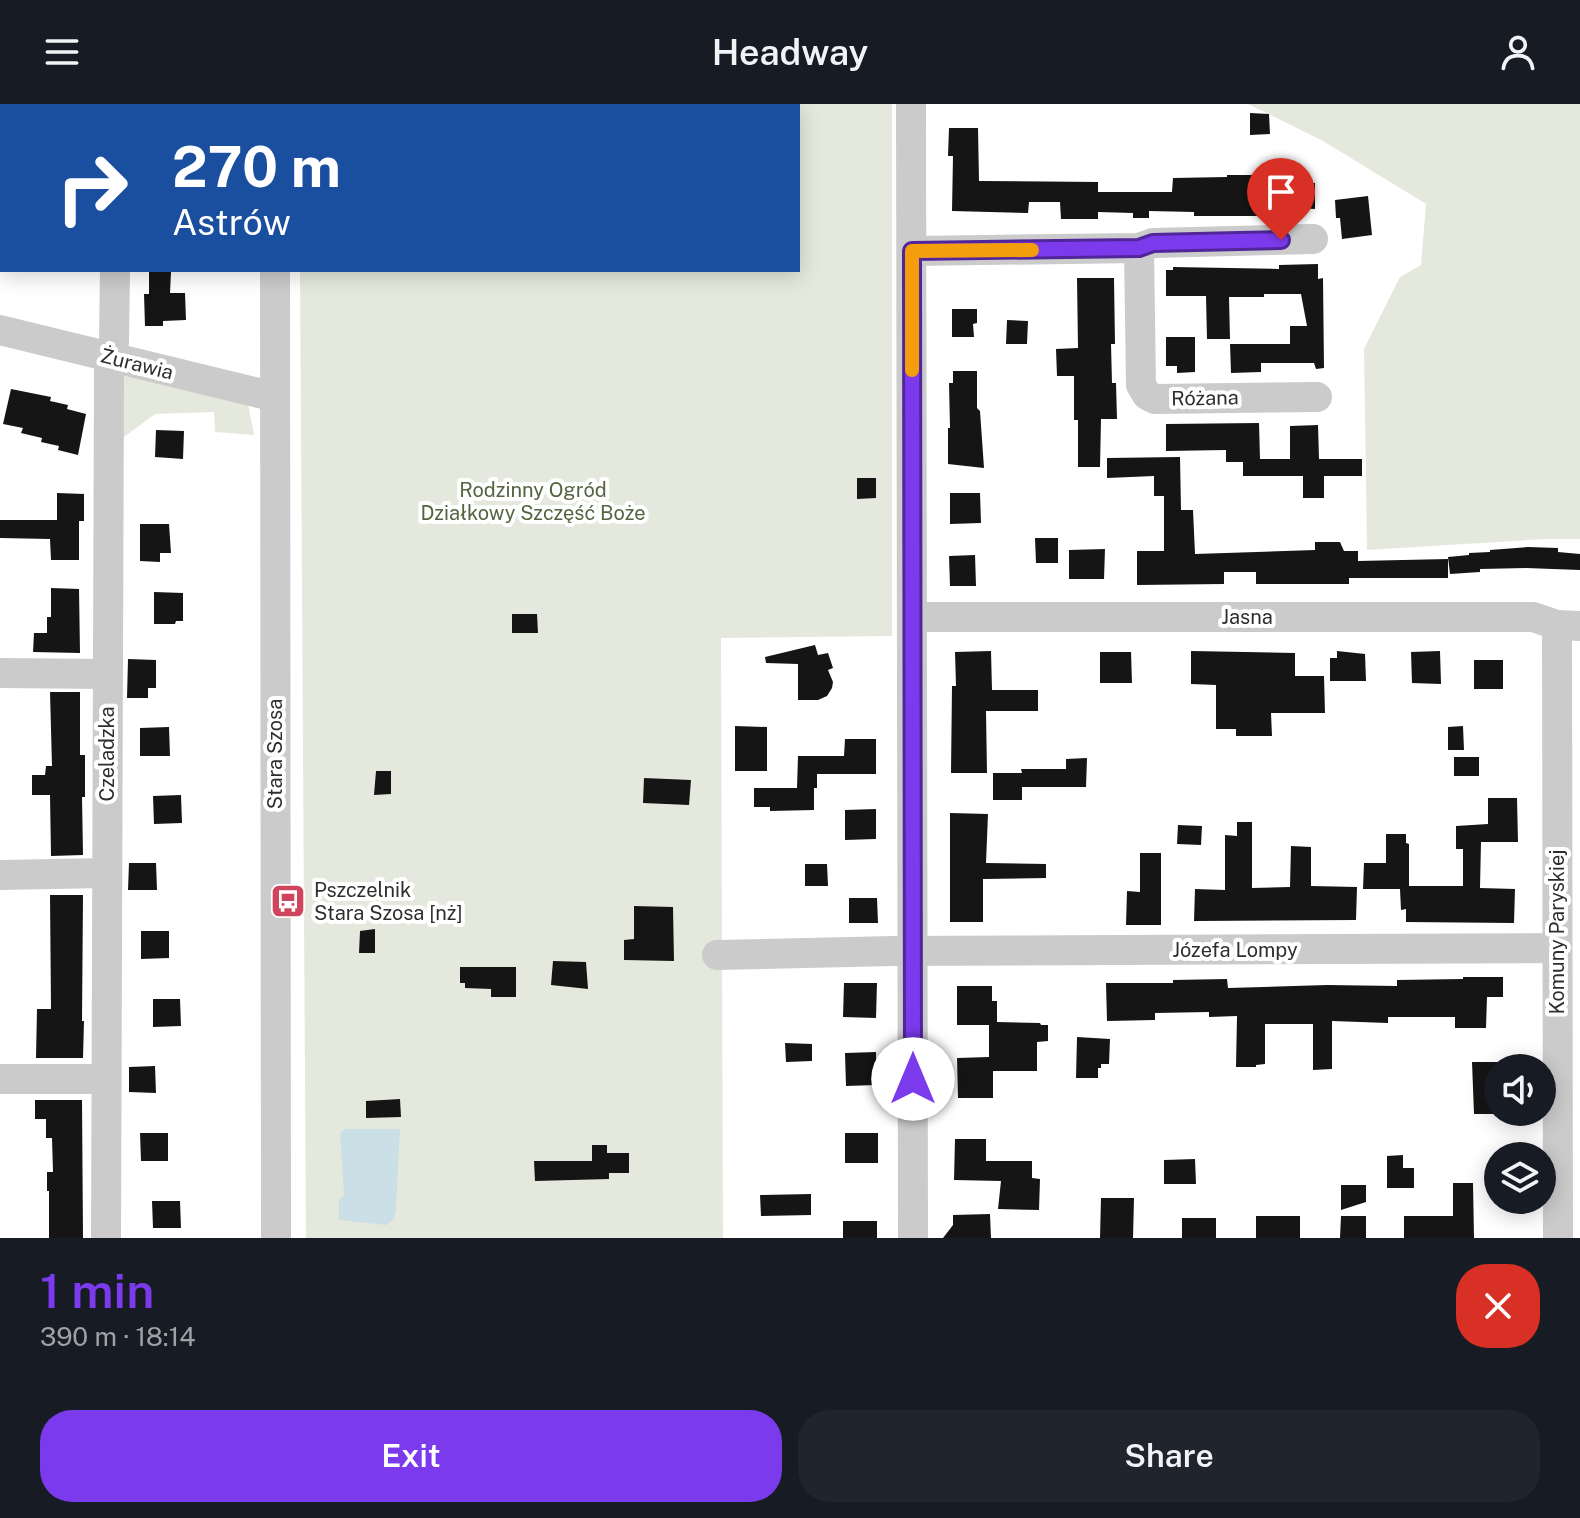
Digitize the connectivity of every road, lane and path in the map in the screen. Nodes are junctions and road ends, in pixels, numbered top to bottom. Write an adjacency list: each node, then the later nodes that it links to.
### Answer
1 (911, 104): 4 (street)
2 (1313, 239): 3 (street)
3 (1139, 248): 4 (street); 10 (street, Różana)
4 (912, 251): 11 (street)
5 (115, 272): 8 (street, Czeladzka)
6 (275, 272): 9 (street, Stara Szosa)
7 (0, 330): 8 (street, Żurawia)
8 (111, 358): 9 (street, Żurawia); 14 (street, Czeladzka)
9 (275, 397): 23 (street, Stara Szosa)
10 (1317, 397)
11 (913, 617): 12 (street, Jasna); 18 (street)
12 (1568, 625): 17 (street, Komuny Paryskiej)
13 (0, 673): 14 (street)
14 (107, 674): 15 (street, Czeladzka)
15 (107, 873): 16 (street); 21 (street, Czeladzka)
16 (0, 875)
17 (1557, 948): 18 (street, Józefa Lompy); 25 (street, Komuny Paryskiej)
18 (913, 951): 19 (street, Józefa Lompy); 24 (street)
19 (717, 955)
20 (0, 1079): 21 (street)
21 (106, 1079): 22 (street, Czeladzka)
22 (106, 1238)
23 (276, 1238)
24 (913, 1238)
25 (1558, 1238)

